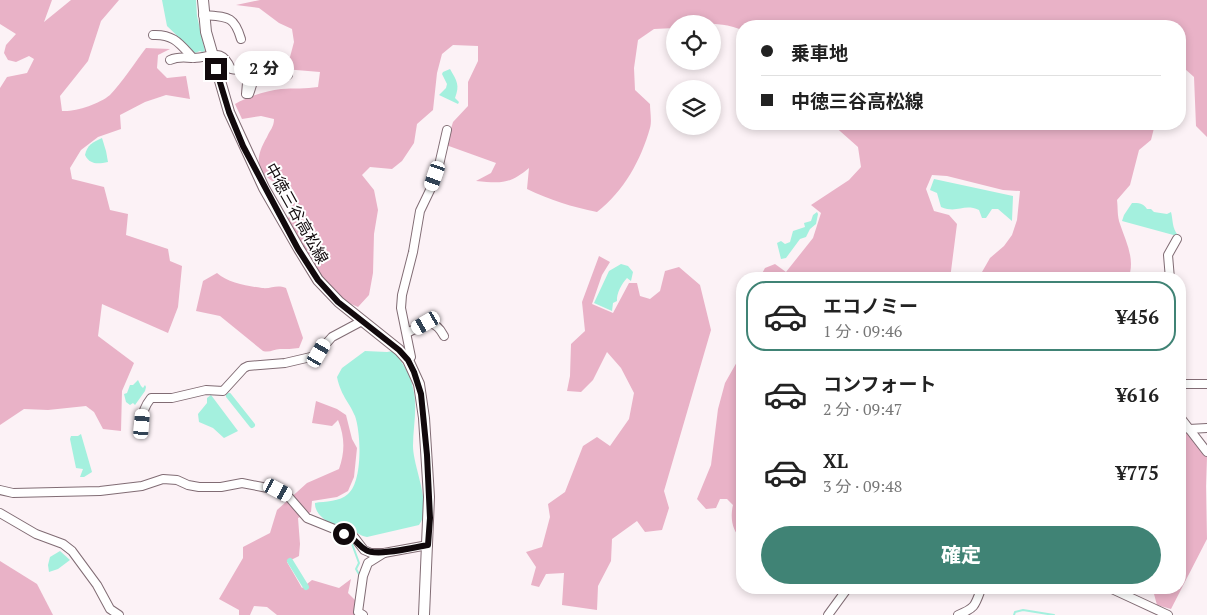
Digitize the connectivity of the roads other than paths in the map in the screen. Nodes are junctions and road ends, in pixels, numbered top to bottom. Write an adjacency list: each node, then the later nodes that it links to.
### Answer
1 (203, 0): 2 (main road, 中徳三谷高松線)
2 (203, 15): 4 (street); 5 (main road, 中徳三谷高松線)
3 (154, 36): 6 (street)
4 (241, 39)
5 (211, 54): 6 (street); 8 (street); 12 (main road, 中徳三谷高松線)
6 (192, 58): 7 (street)
7 (170, 60)
8 (288, 75)
9 (447, 130): 13 (street)
10 (1177, 239): 11 (street)
11 (1169, 272)
12 (362, 321): 15 (main road, 中徳三谷高松線); 21 (street)
13 (407, 334): 14 (street); 15 (street)
14 (444, 336)
15 (408, 360): 25 (main road, 中徳三谷高松線)
16 (1186, 384): 17 (street)
17 (1207, 384)
18 (1186, 425): 20 (street)
19 (1207, 428): 20 (street)
20 (1189, 429): 22 (street)
21 (143, 431)
22 (1207, 452)
23 (0, 490): 26 (street)
24 (0, 513): 31 (street)
25 (428, 545): 26 (street); 33 (main road, 中徳三谷高松線)
26 (384, 553): 32 (street)
27 (843, 594): 34 (street)
28 (979, 594): 35 (street)
29 (1122, 594): 30 (street)
30 (1164, 614)
31 (119, 615)
32 (363, 615)
33 (424, 615)
34 (828, 615)
35 (958, 615)

